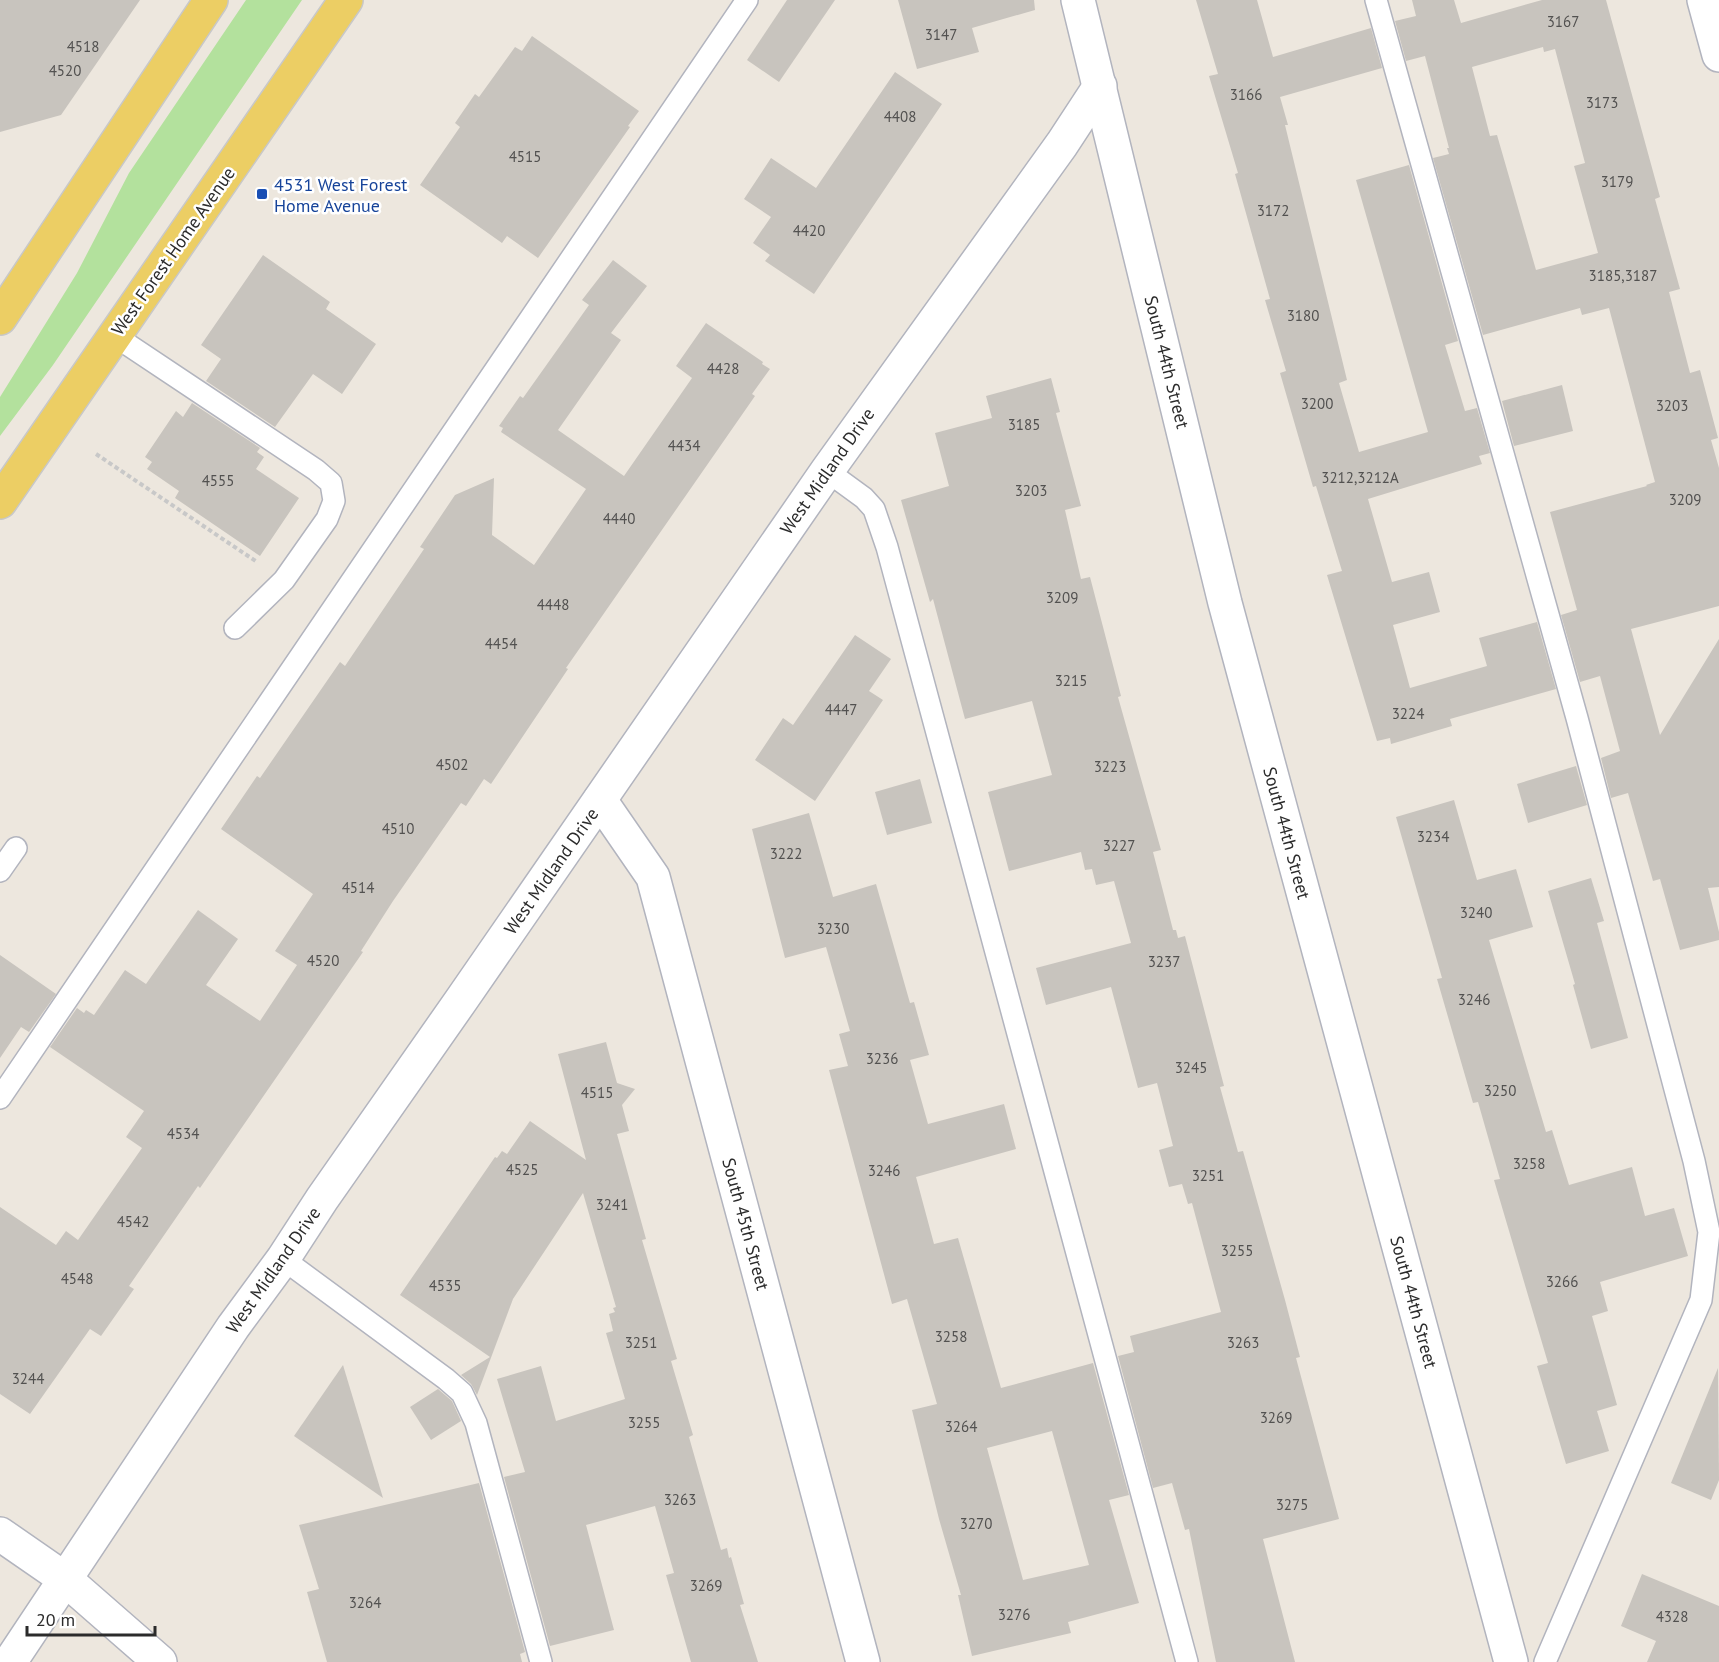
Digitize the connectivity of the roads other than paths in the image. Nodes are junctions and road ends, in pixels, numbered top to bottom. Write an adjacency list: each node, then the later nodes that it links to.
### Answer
1 (211, 0): 9 (main road)
2 (346, 0): 10 (main road, West Forest Home Avenue)
3 (747, 0): 17 (lane)
4 (1078, 0): 8 (street, South 44th Street)
5 (1376, 0): 27 (lane)
6 (1704, 0): 7 (street)
7 (1719, 55)
8 (1100, 86): 11 (street, West Midland Drive); 26 (street, South 44th Street)
9 (0, 318)
10 (115, 336): 12 (main road, West Forest Home Avenue); 13 (lane)
11 (827, 471): 14 (street, West Midland Drive); 25 (lane)
12 (0, 502)
13 (235, 628)
14 (600, 800): 18 (street, West Midland Drive); 24 (street, South 45th Street)
15 (16, 848): 16 (lane)
16 (0, 871)
17 (0, 1098)
18 (283, 1259): 20 (street, West Midland Drive); 23 (lane)
19 (0, 1534): 20 (street)
20 (65, 1579): 21 (street, West Midland Drive); 22 (street)
21 (10, 1662)
22 (160, 1662)
23 (541, 1662)
24 (863, 1662)
25 (1187, 1662)
26 (1511, 1662)
27 (1545, 1662)

